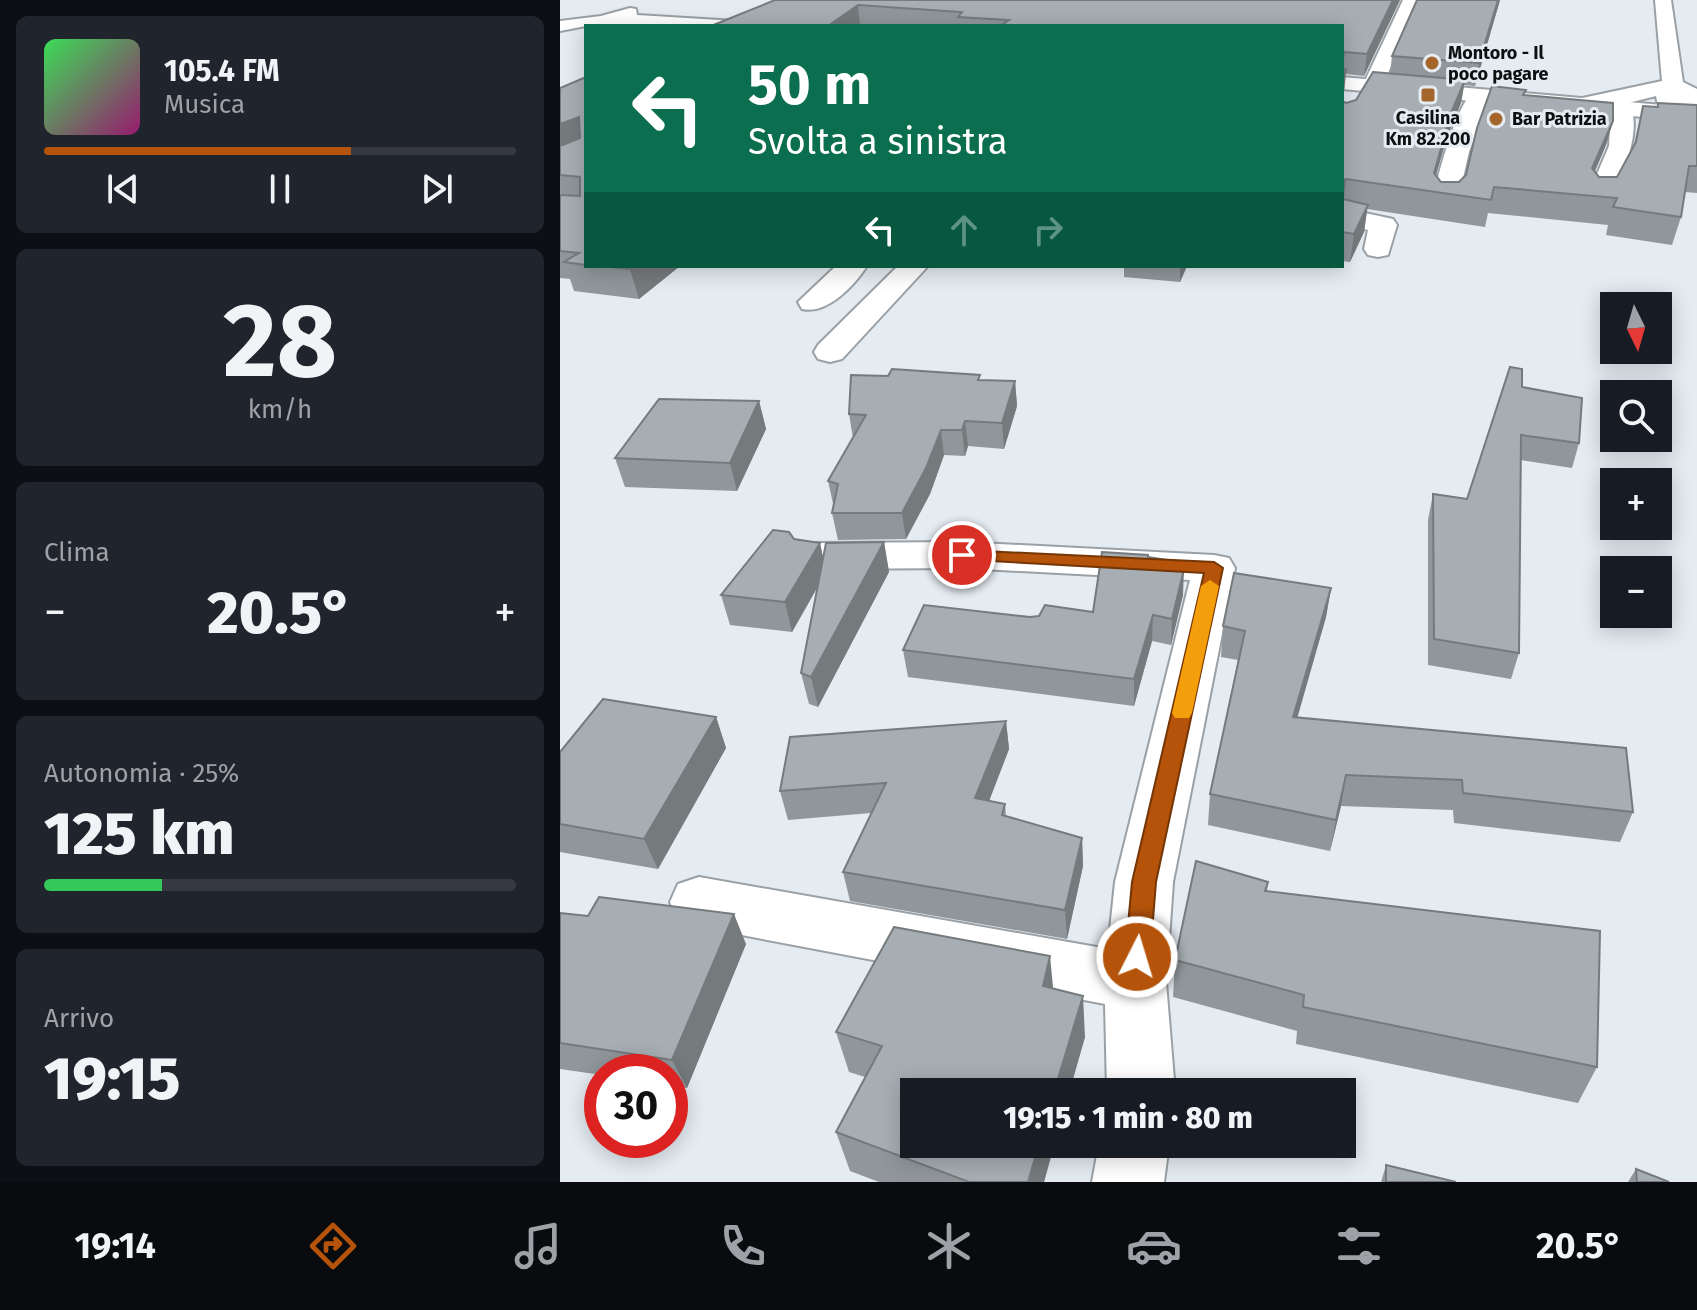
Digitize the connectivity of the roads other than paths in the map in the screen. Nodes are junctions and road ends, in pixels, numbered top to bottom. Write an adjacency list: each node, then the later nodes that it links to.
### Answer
1 (1411, 0): 8 (street)
2 (1663, 0): 9 (street)
3 (645, 4): 4 (street); 6 (street)
4 (602, 21): 5 (street); 7 (street)
5 (706, 24)
6 (725, 24)
7 (561, 26)
8 (1359, 84): 10 (street); 12 (street)
9 (1673, 85): 11 (street); 14 (street)
10 (1478, 95): 11 (street); 16 (street)
11 (1581, 105): 13 (street)
12 (1349, 106)
13 (1621, 108): 14 (street); 15 (street)
14 (1692, 109)
15 (1601, 195)
16 (1445, 200)
17 (1344, 216): 18 (street)
18 (1378, 249)
19 (851, 268): 21 (street)
20 (912, 268): 22 (street)
21 (813, 302)
22 (830, 352)
23 (817, 556): 25 (street)
24 (699, 902): 25 (street)
25 (1135, 982): 26 (street)
26 (1140, 1078)
27 (1132, 1158): 28 (street)
28 (1128, 1182)

